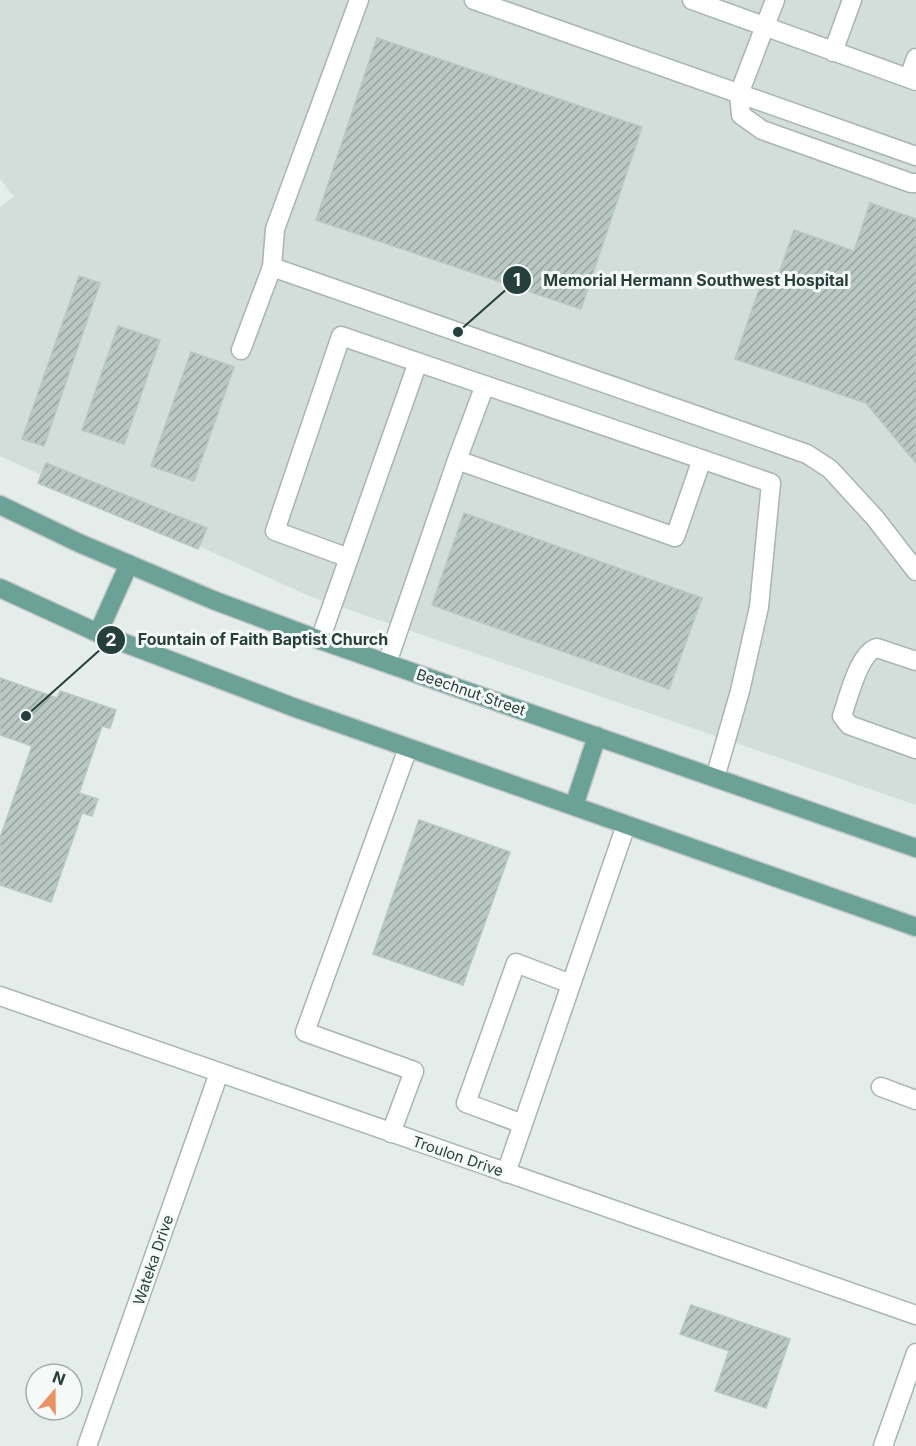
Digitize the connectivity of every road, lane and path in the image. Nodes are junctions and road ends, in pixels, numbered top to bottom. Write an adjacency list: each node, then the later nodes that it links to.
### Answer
1 (359, 0): 13 (street)
2 (474, 0): 10 (street)
3 (692, 0): 6 (street)
4 (775, 0): 6 (street)
5 (852, 0): 7 (street)
6 (766, 27): 7 (street); 10 (street)
7 (834, 51): 9 (street)
8 (916, 58): 9 (street)
9 (912, 80)
10 (739, 94): 11 (street); 12 (street)
11 (916, 156)
12 (916, 183)
13 (272, 267): 14 (street); 22 (street)
14 (241, 350)
15 (418, 362): 16 (street); 20 (street); 20 (street)
16 (484, 385): 17 (street); 18 (street)
17 (457, 459): 18 (street); 27 (street)
18 (702, 459): 31 (street)
19 (0, 505): 21 (main road, Beechnut Street)
20 (349, 558): 25 (street)
21 (129, 564): 24 (main road); 25 (main road, Beechnut Street)
22 (916, 571)
23 (0, 588): 24 (main road)
24 (98, 633): 29 (main road)
25 (320, 640): 27 (main road, Beechnut Street)
26 (915, 656): 30 (street)
27 (387, 663): 28 (main road, Beechnut Street)
28 (597, 736): 31 (main road, Beechnut Street); 32 (main road)
29 (408, 748): 32 (main road); 42 (street)
30 (916, 749)
31 (715, 778): 34 (main road, Beechnut Street)
32 (574, 806): 33 (main road)
33 (626, 825): 35 (main road); 36 (street)
34 (916, 848)
35 (916, 927)
36 (571, 984): 41 (street); 41 (street)
37 (0, 996): 38 (street, Troulon Drive)
38 (219, 1073): 42 (street, Troulon Drive); 46 (street, Wateka Drive)
39 (881, 1087): 40 (street)
40 (916, 1100)
41 (523, 1124): 43 (street)
42 (391, 1133): 43 (street, Troulon Drive)
43 (506, 1173): 44 (street, Troulon Drive)
44 (916, 1315)
45 (916, 1353): 47 (street)
46 (87, 1446)
47 (883, 1446)

